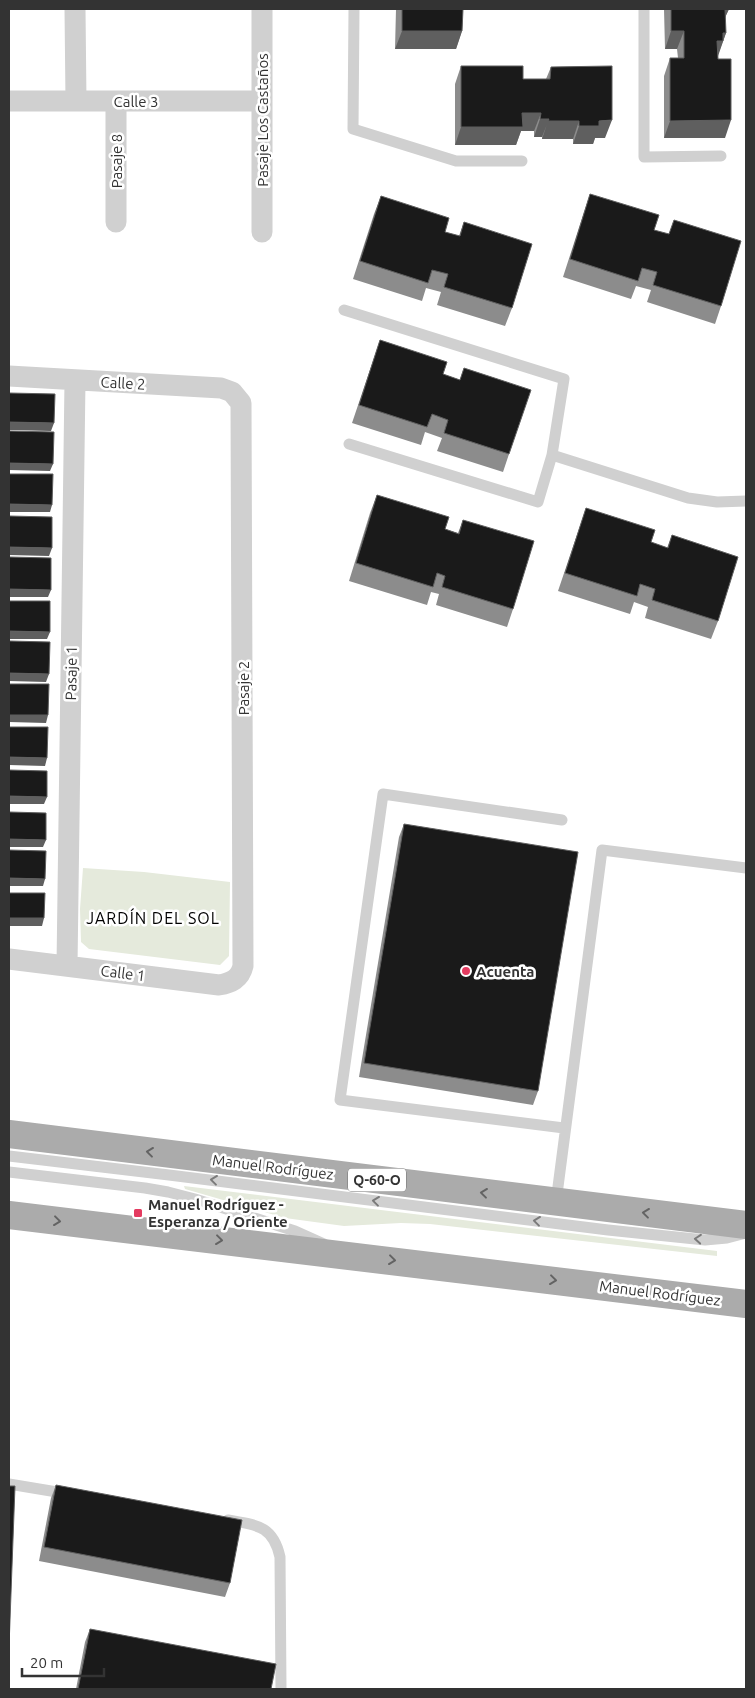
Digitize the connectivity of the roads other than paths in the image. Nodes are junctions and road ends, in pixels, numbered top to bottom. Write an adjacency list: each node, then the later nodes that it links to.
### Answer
1 (74, 9): 6 (street)
2 (88, 9): 6 (street)
3 (262, 9): 10 (street, Pasaje Los Castaños)
4 (354, 9): 12 (lane)
5 (644, 9): 11 (lane)
6 (75, 30): 8 (street)
7 (9, 101): 8 (street, Calle 3)
8 (76, 101): 9 (street, Calle 3)
9 (116, 101): 10 (street, Calle 3); 13 (street, Pasaje 8)
10 (262, 101): 14 (street, Pasaje Los Castaños)
11 (722, 156)
12 (522, 161)
13 (116, 222)
14 (262, 232)
15 (344, 310): 20 (lane)
16 (9, 376): 17 (street, Calle 2)
17 (75, 381): 18 (street, Calle 2); 25 (street, Pasaje 1)
18 (236, 395): 26 (street, Pasaje 2)
19 (349, 444): 20 (lane)
20 (552, 455): 21 (lane)
21 (746, 500)
22 (562, 820): 27 (lane)
23 (746, 868): 27 (lane)
24 (9, 959): 25 (street, Calle 1)
25 (67, 966): 26 (street, Calle 1)
26 (236, 979)
27 (564, 1128): 31 (lane)
28 (9, 1134): 31 (main road, Manuel Rodríguez / Q-60-O, one-way to 28)
29 (9, 1156): 34 (lane, one-way to 29)
30 (9, 1172): 35 (lane)
31 (556, 1202): 33 (main road, Manuel Rodríguez / Q-60-O, one-way to 31)
32 (9, 1215): 35 (main road, Manuel Rodríguez, one-way to 35)
33 (746, 1225)
34 (746, 1234)
35 (343, 1254): 36 (main road, Manuel Rodríguez, one-way to 36)
36 (746, 1304)
37 (9, 1484): 38 (lane)
38 (85, 1497)
39 (218, 1519): 40 (lane)
40 (281, 1689)

